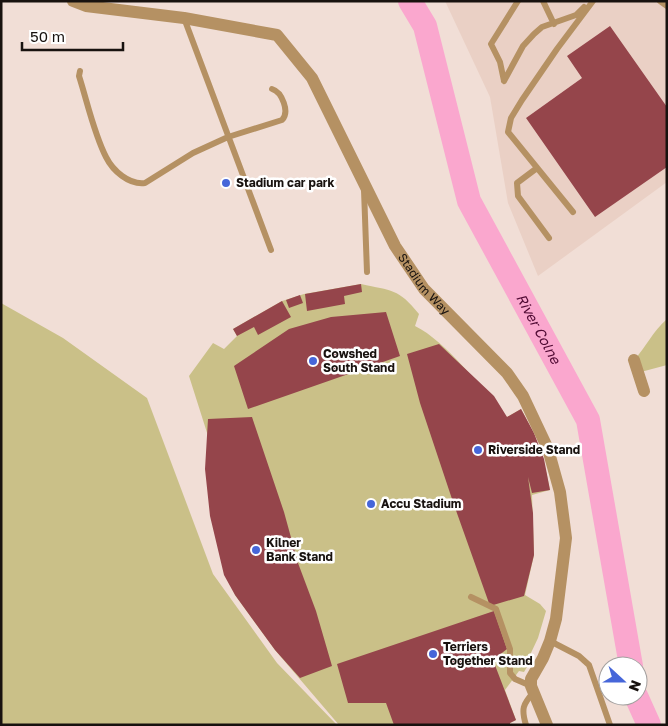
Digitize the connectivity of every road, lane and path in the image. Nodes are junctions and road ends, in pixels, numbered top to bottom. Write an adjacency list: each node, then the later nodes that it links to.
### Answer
1 (73, 1): 7 (street, Stadium Way)
2 (518, 1): 8 (lane)
3 (543, 1): 8 (lane)
4 (592, 1): 8 (lane); 12 (lane)
5 (660, 1): 6 (lane)
6 (667, 6)
7 (184, 18): 11 (lane); 13 (street, Stadium Way)
8 (554, 24)
9 (80, 71): 11 (lane)
10 (272, 89): 11 (lane)
11 (228, 137): 16 (lane)
12 (537, 168): 14 (lane); 15 (lane)
13 (364, 181): 17 (lane); 21 (street, Stadium Way)
14 (573, 212)
15 (549, 238)
16 (271, 250)
17 (367, 272)
18 (634, 360): 19 (street)
19 (644, 391)
20 (470, 597): 22 (lane)
21 (550, 641): 22 (street, Stadium Way); 25 (lane)
22 (532, 689): 23 (lane); 24 (street)
23 (526, 725)
24 (547, 725)
25 (610, 725)

